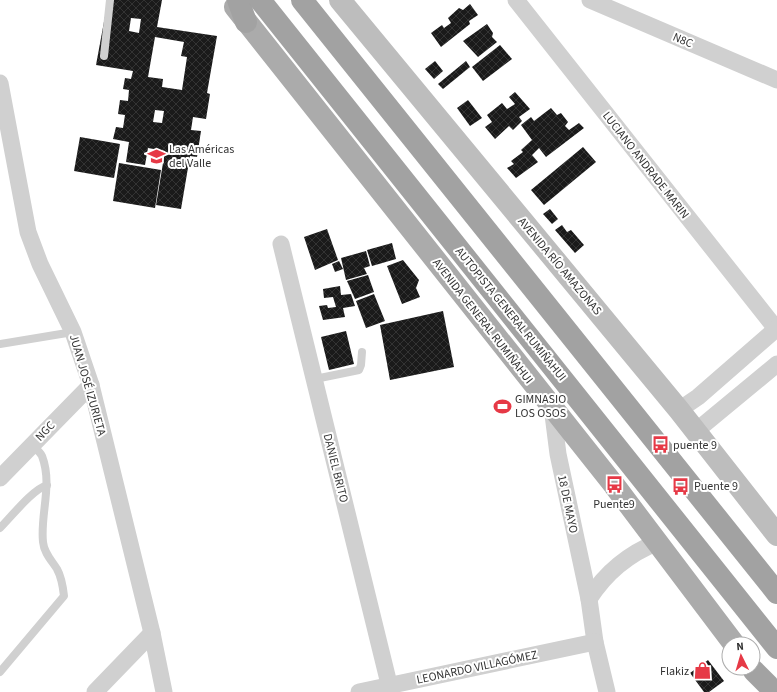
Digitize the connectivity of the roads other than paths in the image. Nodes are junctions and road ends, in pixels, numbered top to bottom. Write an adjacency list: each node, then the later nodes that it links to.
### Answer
1 (110, 0): 10 (lane)
2 (229, 0): 9 (main road, AVENIDA GENERAL RUMIÑAHUI)
3 (238, 0): 9 (highway)
4 (260, 0): 36 (highway, AUTOPISTA GENERAL RUMIÑAHUI)
5 (302, 0): 31 (highway)
6 (340, 0): 23 (main road, AVENIDA RÍO AMAZONAS)
7 (516, 0): 15 (street, LUCIANO ANDRADE MARIN)
8 (590, 0): 11 (street, N8C)
9 (246, 22): 22 (main road, AVENIDA GENERAL RUMIÑAHUI)
10 (104, 56)
11 (777, 80)
12 (0, 83): 13 (street, JUAN JOSÉ IZURIETA)
13 (2, 101): 16 (street, JUAN JOSÉ IZURIETA)
14 (281, 244): 20 (street, DANIEL BRITO)
15 (777, 330): 23 (street)
16 (73, 332): 17 (lane); 21 (street, JUAN JOSÉ IZURIETA)
17 (0, 344)
18 (362, 352): 20 (lane)
19 (777, 364): 24 (street)
20 (315, 380): 40 (street, DANIEL BRITO)
21 (91, 384): 25 (street, NGC); 33 (street, JUAN JOSÉ IZURIETA)
22 (552, 408): 30 (main road, AVENIDA GENERAL RUMIÑAHUI); 32 (street, 18 DE MAYO)
23 (679, 410): 24 (main road, AVENIDA RÍO AMAZONAS)
24 (696, 431): 29 (main road, AVENIDA RÍO AMAZONAS)
25 (32, 445): 26 (street, NGC); 27 (lane)
26 (0, 478)
27 (47, 485): 28 (lane); 37 (lane)
28 (0, 528)
29 (777, 535)
30 (658, 542): 32 (street); 34 (main road, AVENIDA GENERAL RUMIÑAHUI)
31 (777, 593)
32 (589, 599): 35 (street, 18 DE MAYO)
33 (152, 633): 42 (street); 43 (street, JUAN JOSÉ IZURIETA)
34 (728, 636)
35 (595, 642): 40 (street, LEONARDO VILLAGÓMEZ); 41 (street, 18 DE MAYO)
36 (777, 648)
37 (0, 672)
38 (757, 676): 45 (main road)
39 (759, 676): 46 (highway)
40 (391, 689): 44 (street, LEONARDO VILLAGÓMEZ)
41 (609, 689)
42 (95, 692)
43 (164, 692)
44 (359, 692)
45 (769, 692)
46 (775, 692)

